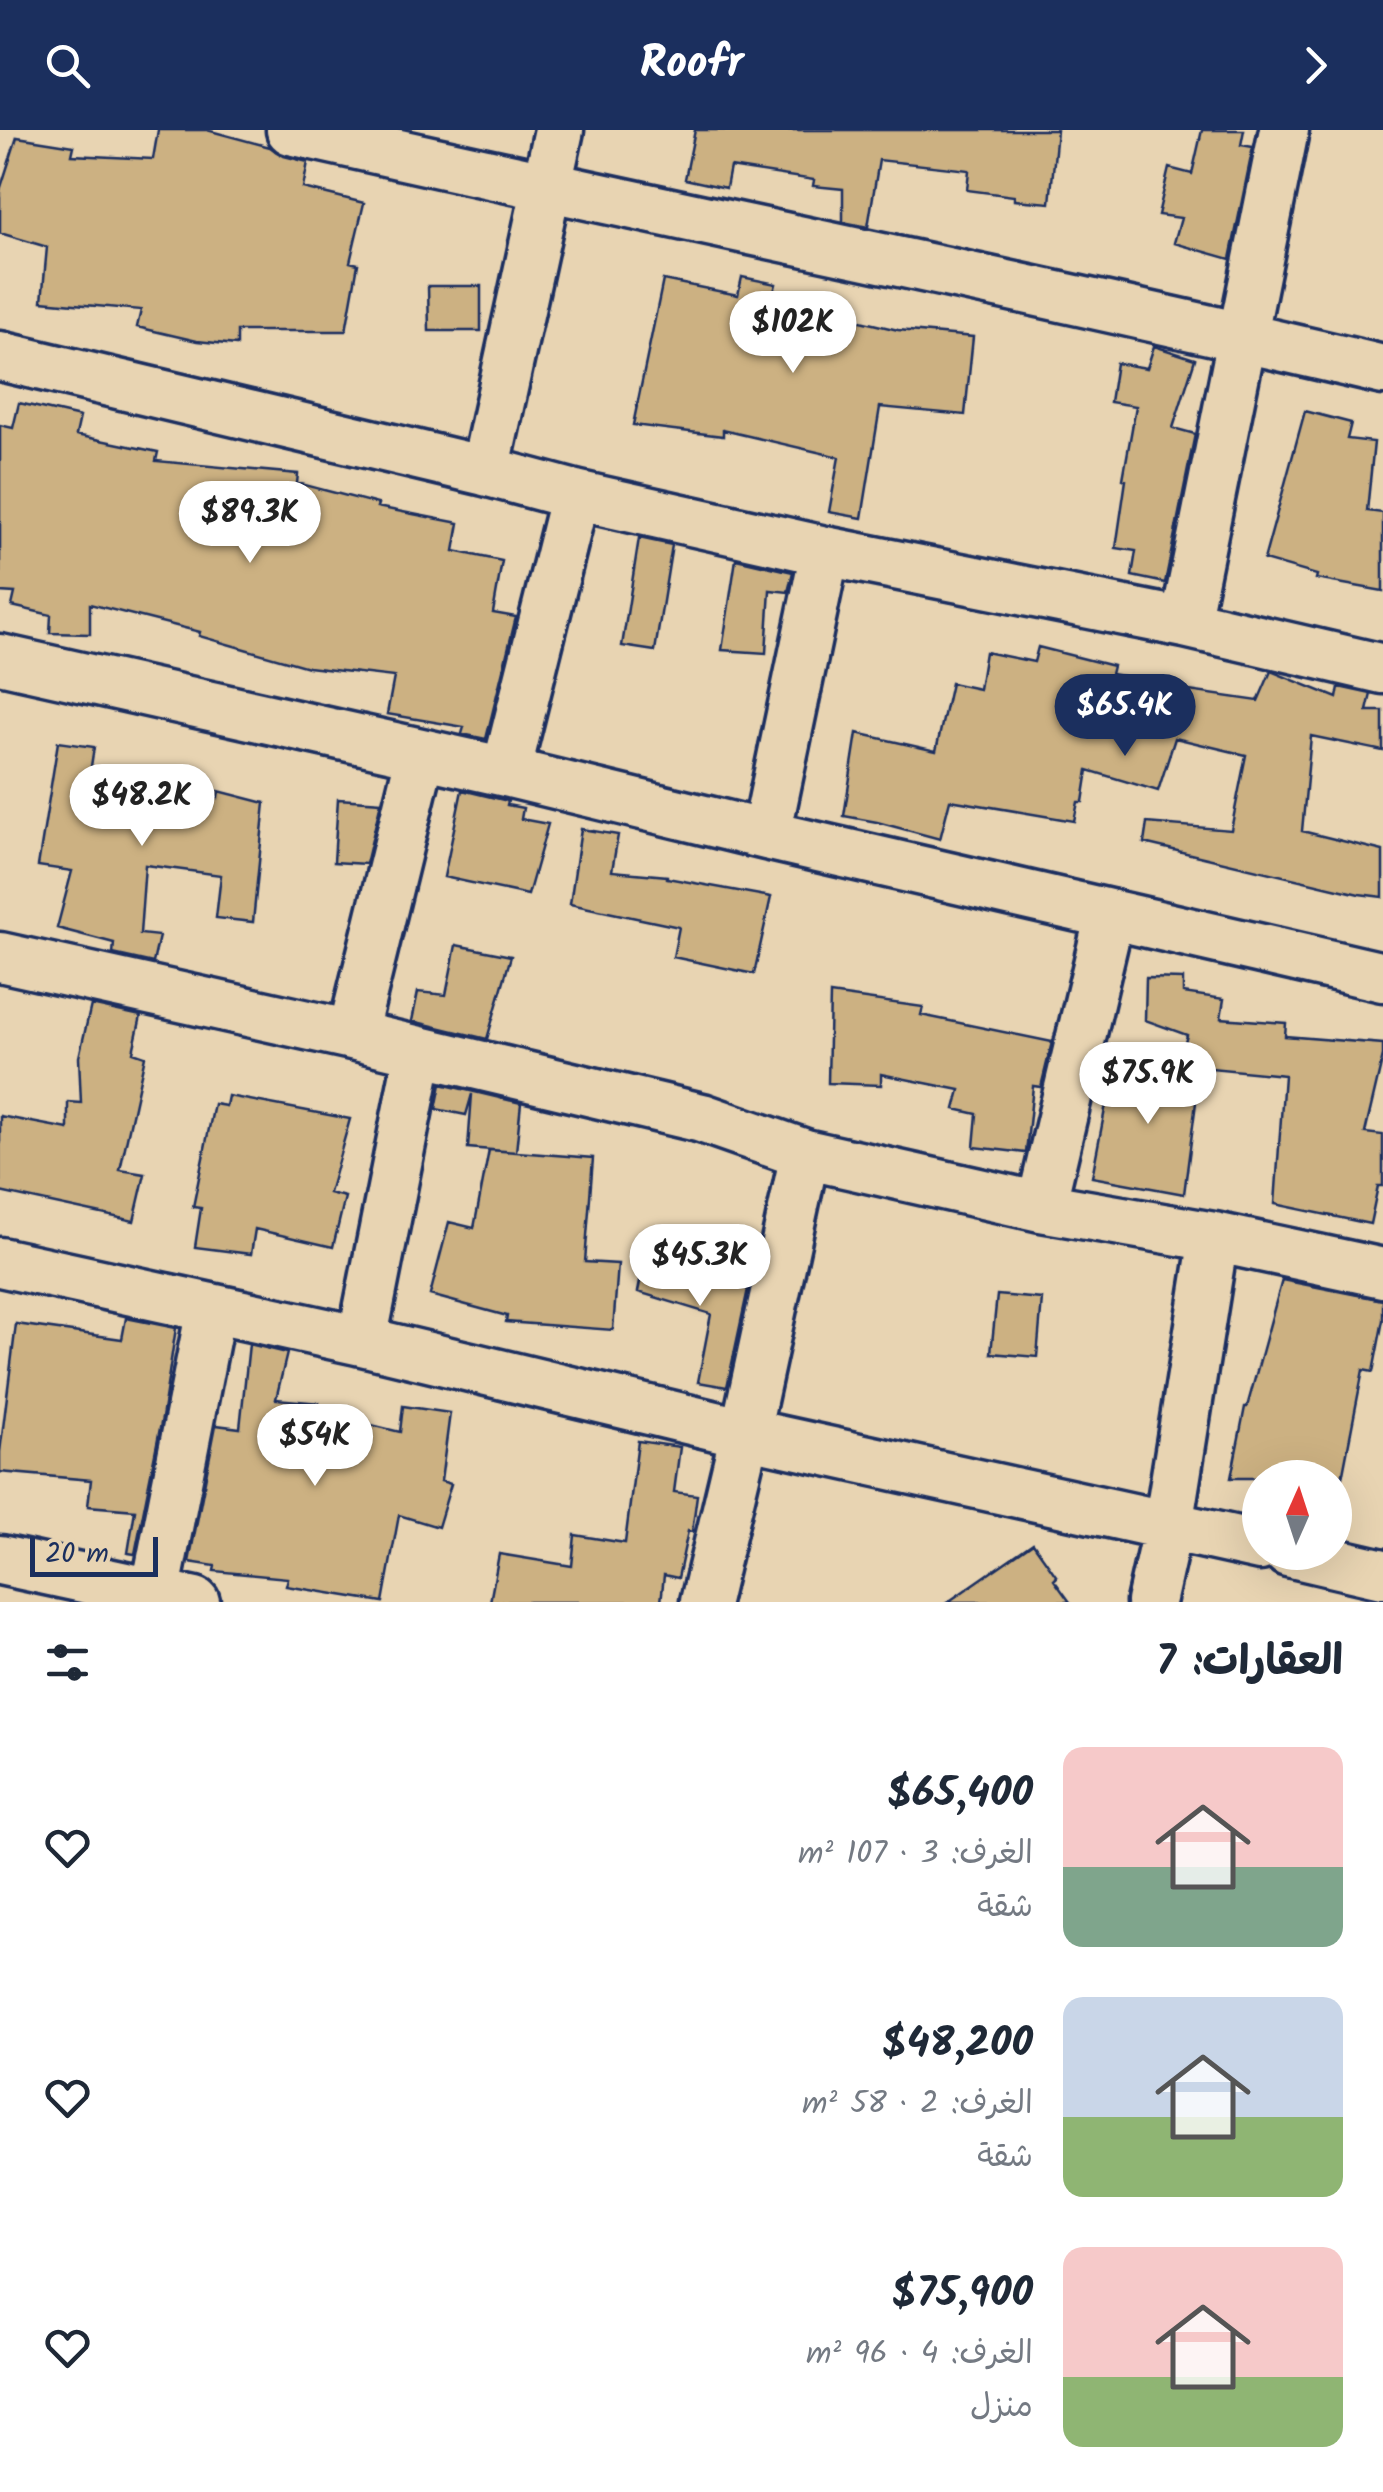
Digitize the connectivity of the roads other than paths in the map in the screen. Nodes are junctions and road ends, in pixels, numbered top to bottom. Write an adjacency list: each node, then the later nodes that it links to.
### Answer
1 (291, 130): 4 (street)
2 (559, 130): 4 (street)
3 (1284, 130): 5 (street)
4 (547, 188): 5 (street); 8 (street)
5 (1243, 337): 7 (street); 11 (street)
6 (0, 356): 8 (street)
7 (1383, 370)
8 (485, 471): 9 (street)
9 (575, 496): 10 (street); 15 (street)
10 (825, 552): 11 (street); 16 (street)
11 (1186, 623): 13 (street)
12 (0, 659): 14 (street)
13 (1383, 669)
14 (422, 753): 15 (street); 20 (street)
15 (506, 772): 16 (street)
16 (766, 835): 17 (street)
17 (1110, 914): 19 (street); 23 (street)
18 (0, 957): 20 (street)
19 (1383, 977)
20 (352, 1035): 21 (street)
21 (420, 1052): 22 (street); 28 (street)
22 (805, 1154): 23 (street); 29 (street)
23 (1041, 1207): 24 (street)
24 (1214, 1237): 26 (street); 30 (street)
25 (0, 1262): 27 (street)
26 (1383, 1273)
27 (211, 1309): 28 (street); 35 (street)
28 (362, 1341): 29 (street)
29 (745, 1433): 30 (street); 36 (street)
30 (1168, 1526): 31 (street); 37 (street)
31 (1242, 1542)
32 (0, 1560): 35 (street)
33 (1352, 1567): 34 (street)
34 (1383, 1574)
35 (175, 1598)
36 (705, 1602)
37 (1150, 1602)

